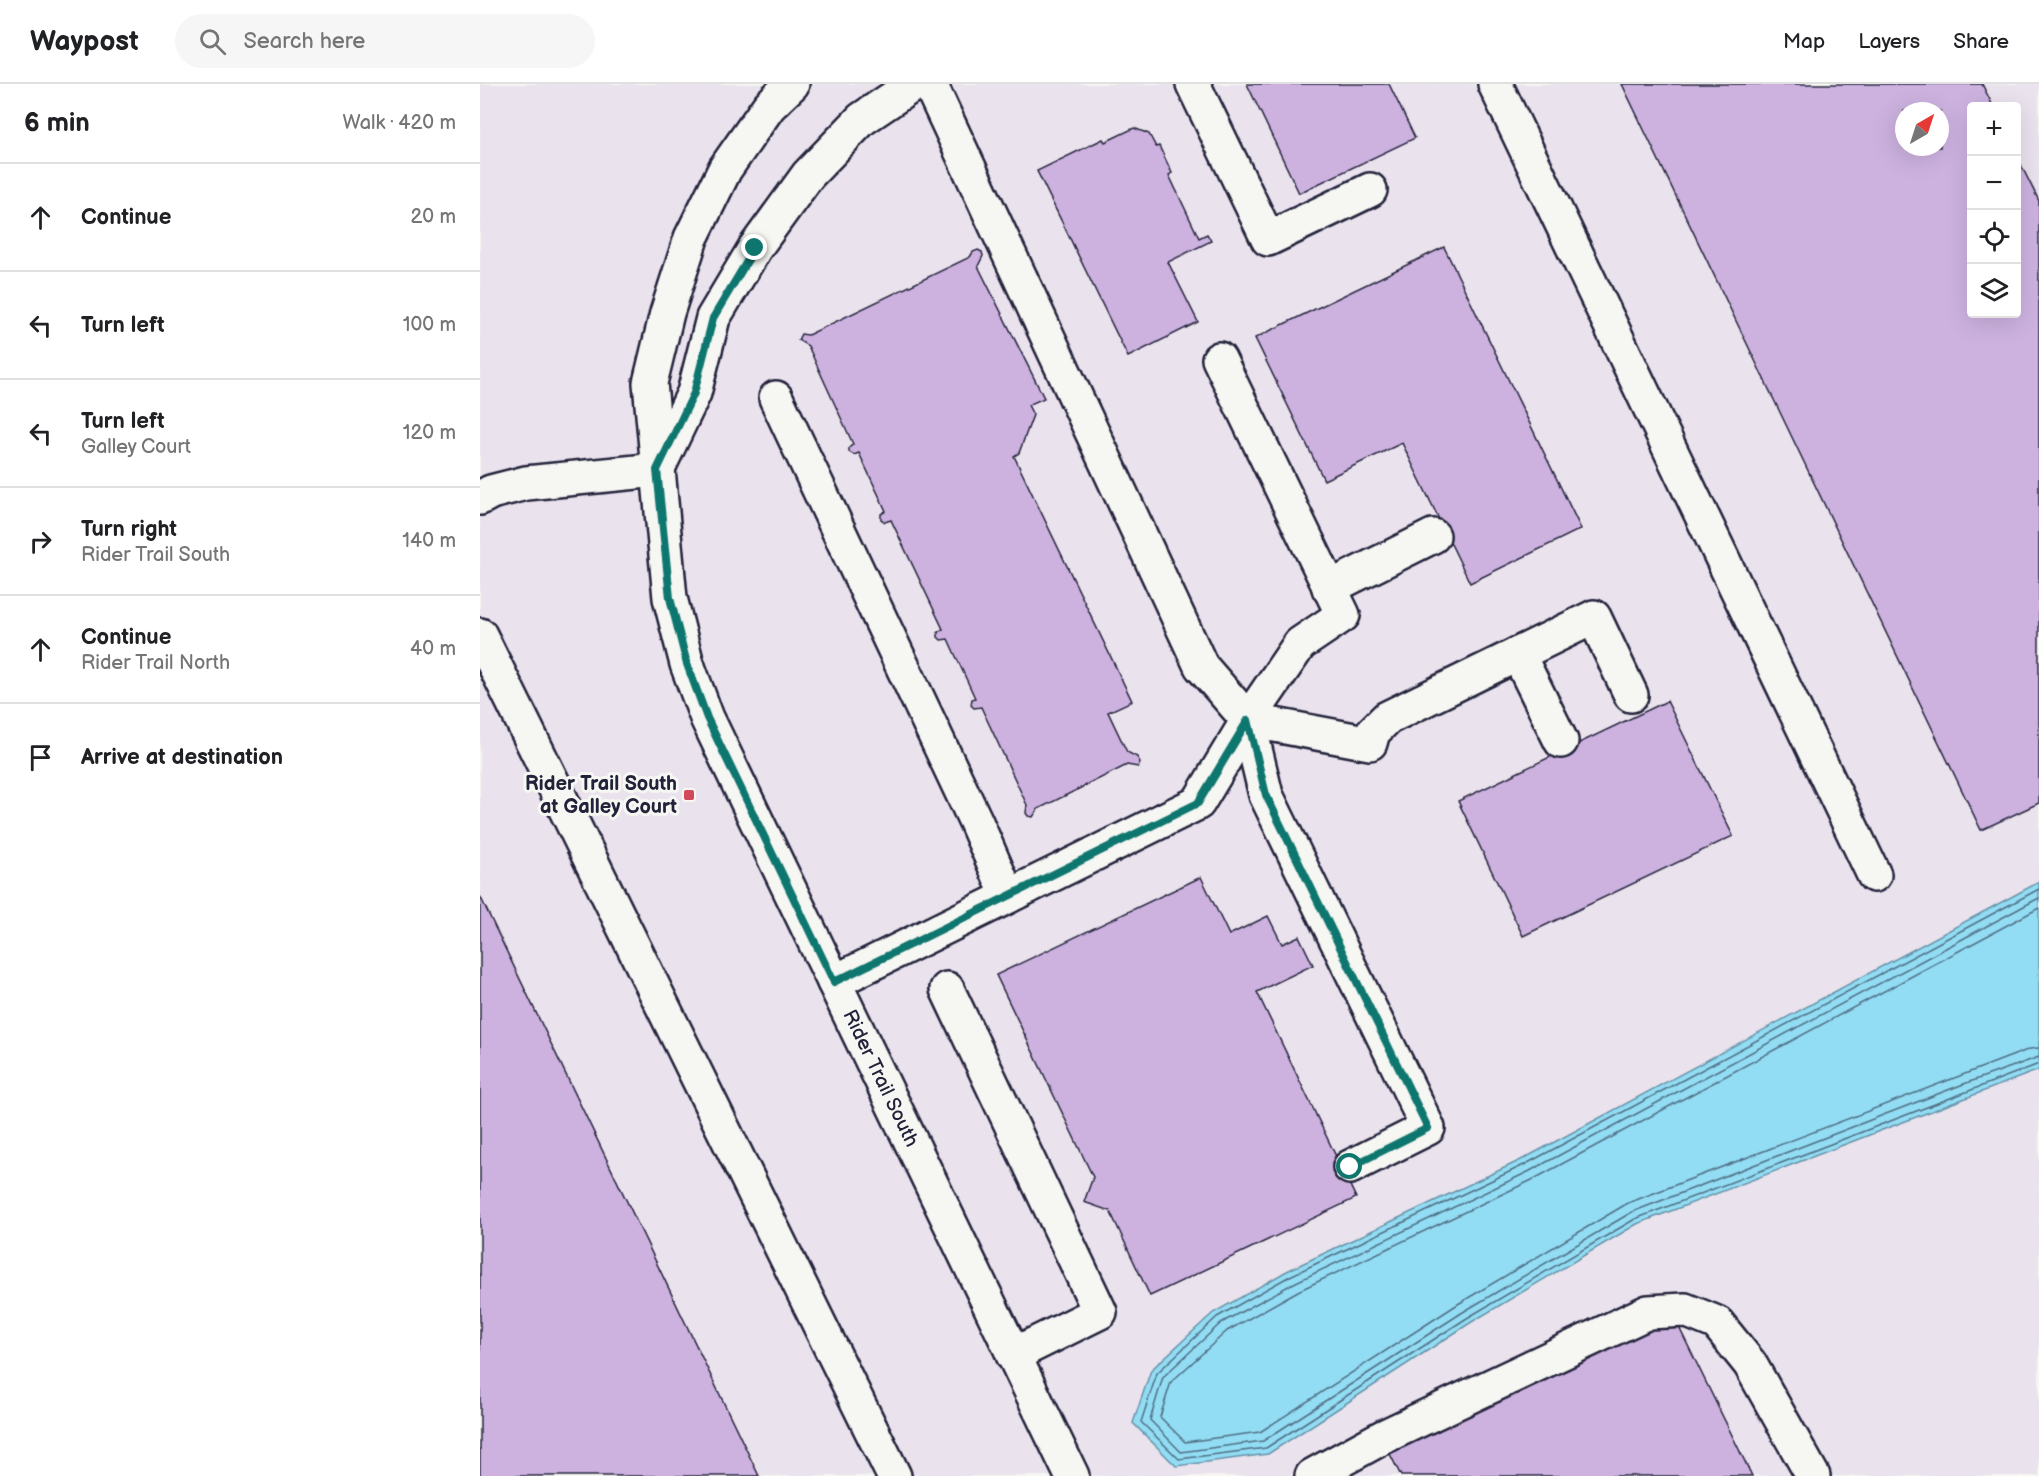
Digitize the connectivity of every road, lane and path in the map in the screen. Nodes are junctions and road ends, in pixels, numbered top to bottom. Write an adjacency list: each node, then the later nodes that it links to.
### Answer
1 (792, 84): 9 (street, Rider Trail South)
2 (914, 84): 9 (street)
3 (930, 84): 17 (street)
4 (1193, 84): 6 (street)
5 (1495, 84): 19 (street)
6 (1370, 190)
7 (1219, 359): 13 (street)
8 (776, 398): 20 (street)
9 (668, 413): 10 (street, Rider Trail South)
10 (657, 470): 11 (street); 21 (street, Rider Trail South)
11 (480, 498)
12 (1433, 536): 13 (street)
13 (1329, 588): 17 (street)
14 (480, 634): 25 (street)
15 (1518, 654): 16 (street); 17 (street); 18 (street)
16 (1631, 695)
17 (1248, 720): 20 (street); 23 (street)
18 (1561, 741)
19 (1874, 875)
20 (1008, 896): 21 (street)
21 (834, 982): 24 (street, Rider Trail South)
22 (947, 989): 24 (street)
23 (1350, 1167)
24 (1013, 1355): 26 (street, Rider Trail South)
25 (894, 1476)
26 (1072, 1476)
27 (1311, 1476): 28 (street)
28 (1813, 1476)

